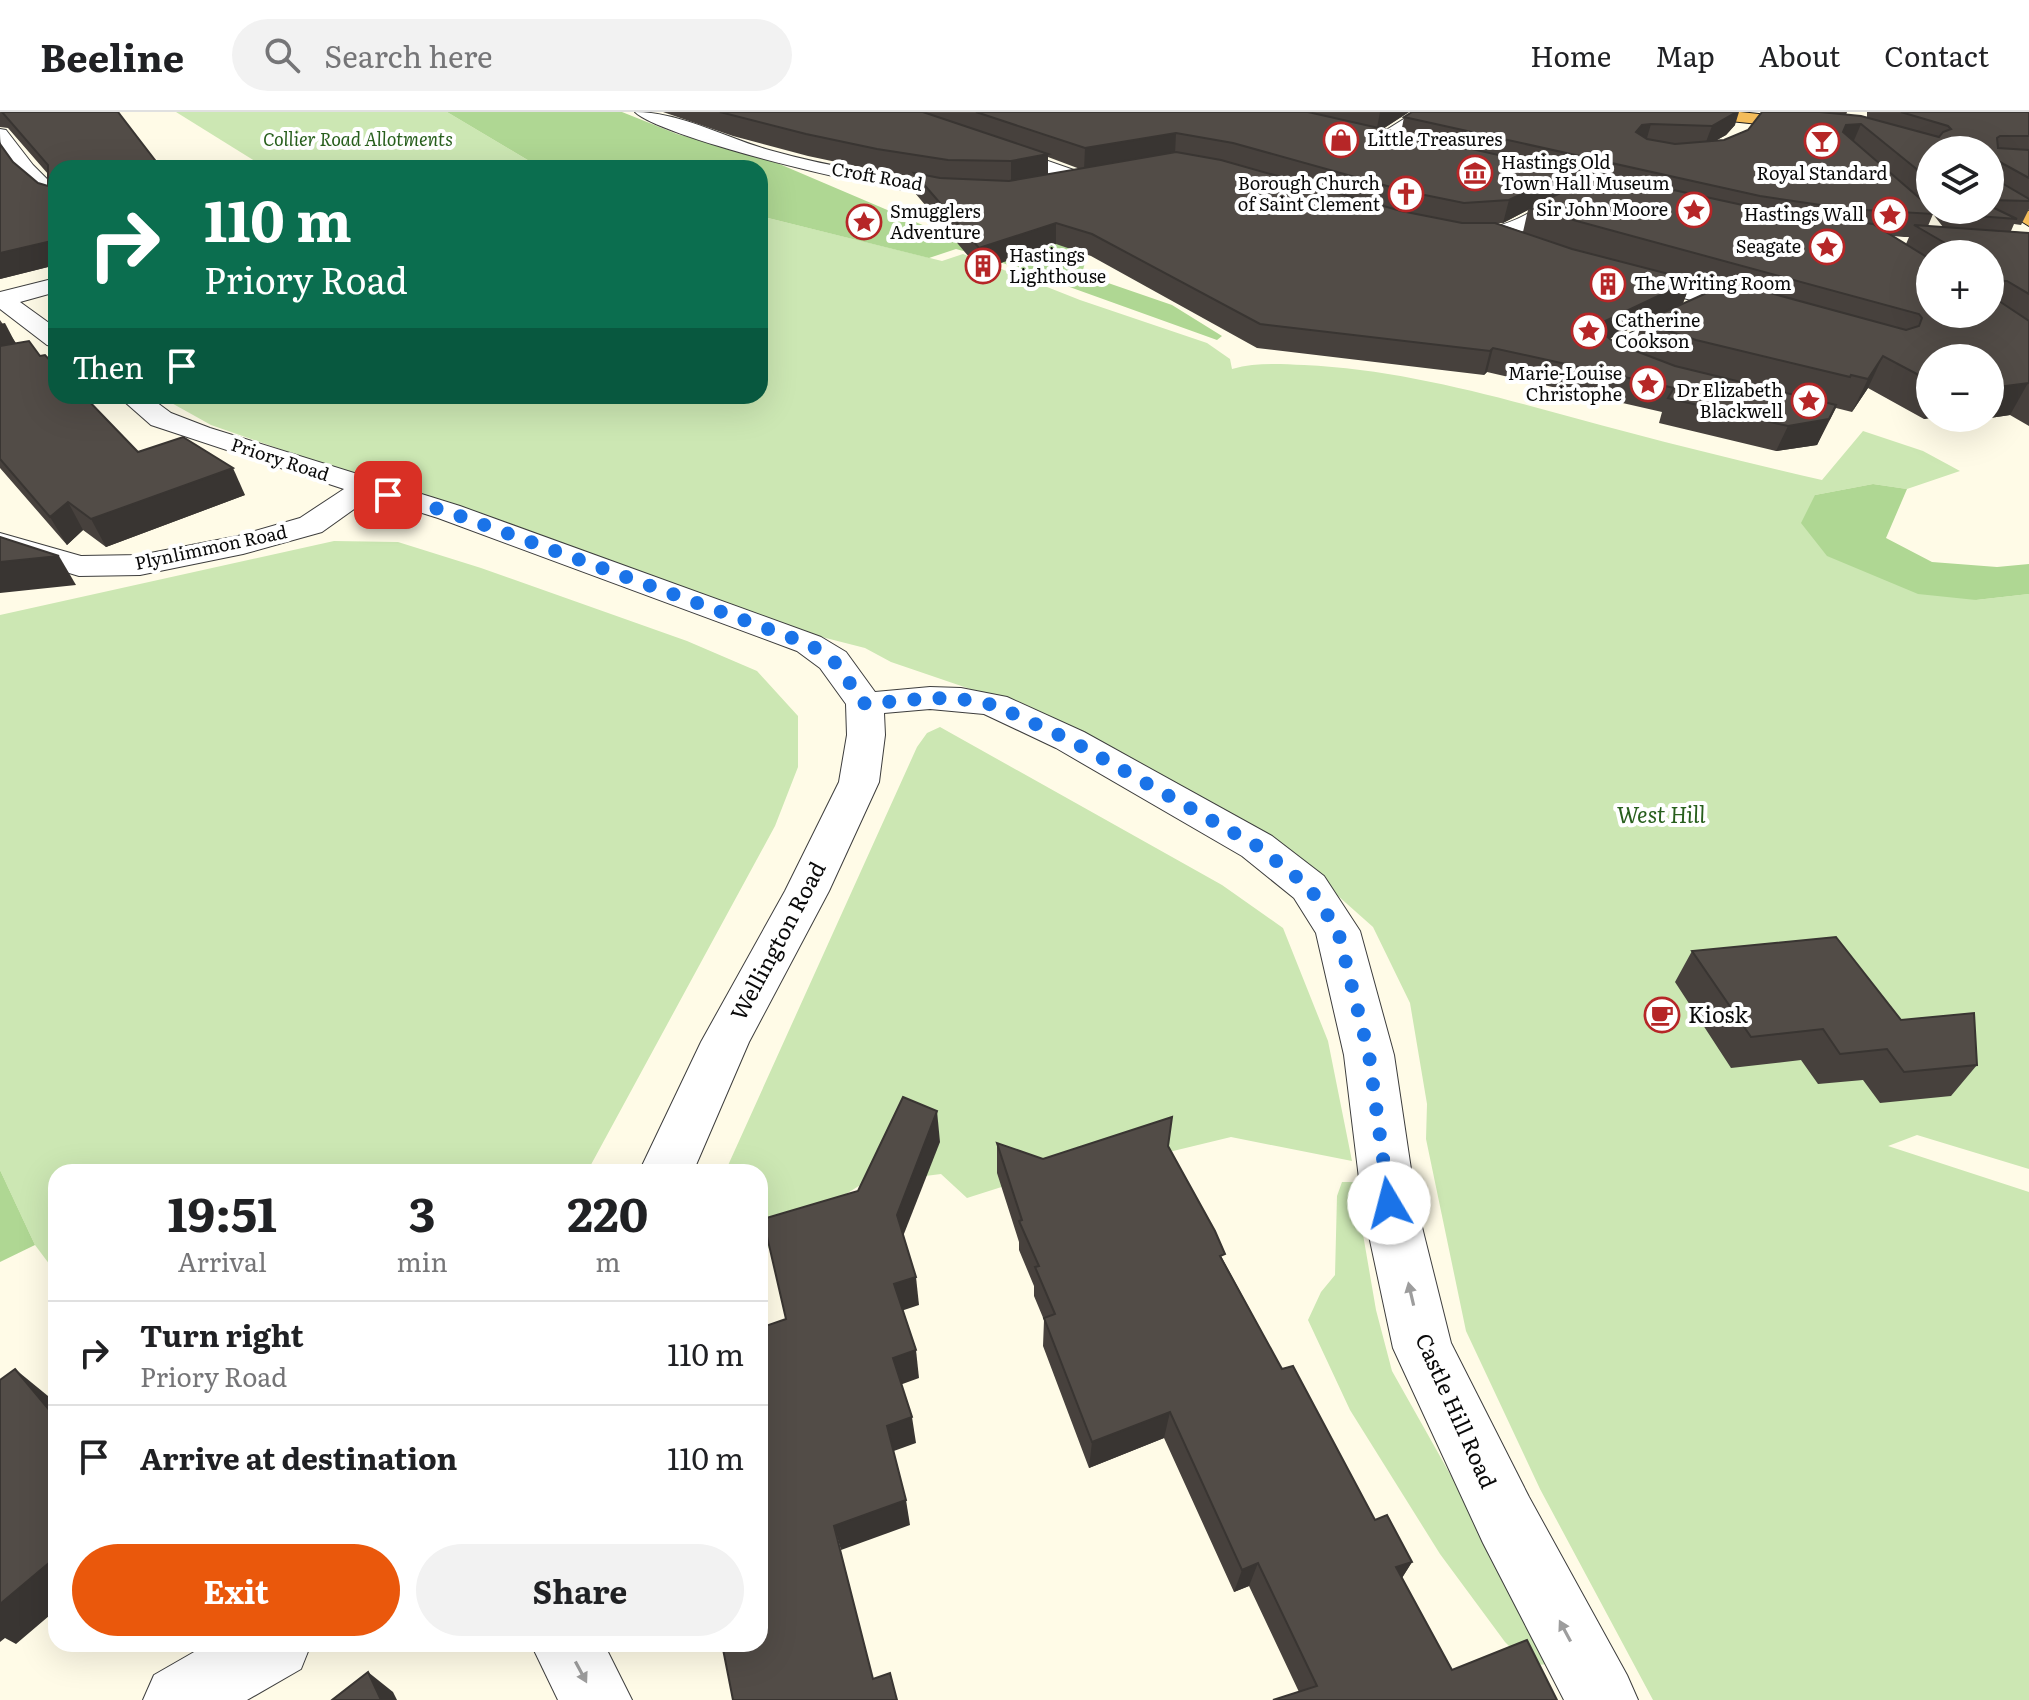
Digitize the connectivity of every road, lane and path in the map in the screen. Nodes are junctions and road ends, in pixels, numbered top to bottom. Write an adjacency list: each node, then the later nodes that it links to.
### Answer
1 (643, 112): 14 (street, Croft Road)
2 (892, 112): 11 (street)
3 (1427, 112): 9 (street)
4 (1700, 112): 5 (highway)
5 (1796, 117): 6 (highway)
6 (1855, 120): 8 (highway)
7 (0, 134): 13 (street)
8 (1916, 145)
9 (1406, 149)
10 (1562, 185): 19 (street)
11 (1048, 187)
12 (2004, 190): 16 (highway)
13 (48, 191)
14 (994, 192)
15 (2004, 203): 17 (highway)
16 (2029, 204)
17 (2029, 220)
18 (1431, 231): 19 (street)
19 (1492, 235): 20 (street)
20 (1530, 249)
21 (1615, 274): 23 (street)
22 (48, 287): 24 (street)
23 (1712, 298): 25 (street); 27 (street)
24 (0, 299): 26 (street)
25 (1782, 318)
26 (48, 344)
27 (1670, 379)
28 (141, 404): 29 (street, Priory Road)
29 (365, 488): 30 (street, Plynlimmon Road); 31 (street, Priory Road)
30 (4, 546)
31 (865, 704): 32 (street, Wellington Road); 37 (street, Castle Hill Road, one-way to 31)
32 (670, 1164)
33 (262, 1652): 35 (street)
34 (570, 1652): 36 (street, one-way to 36)
35 (179, 1700)
36 (596, 1700)
37 (1602, 1700)

